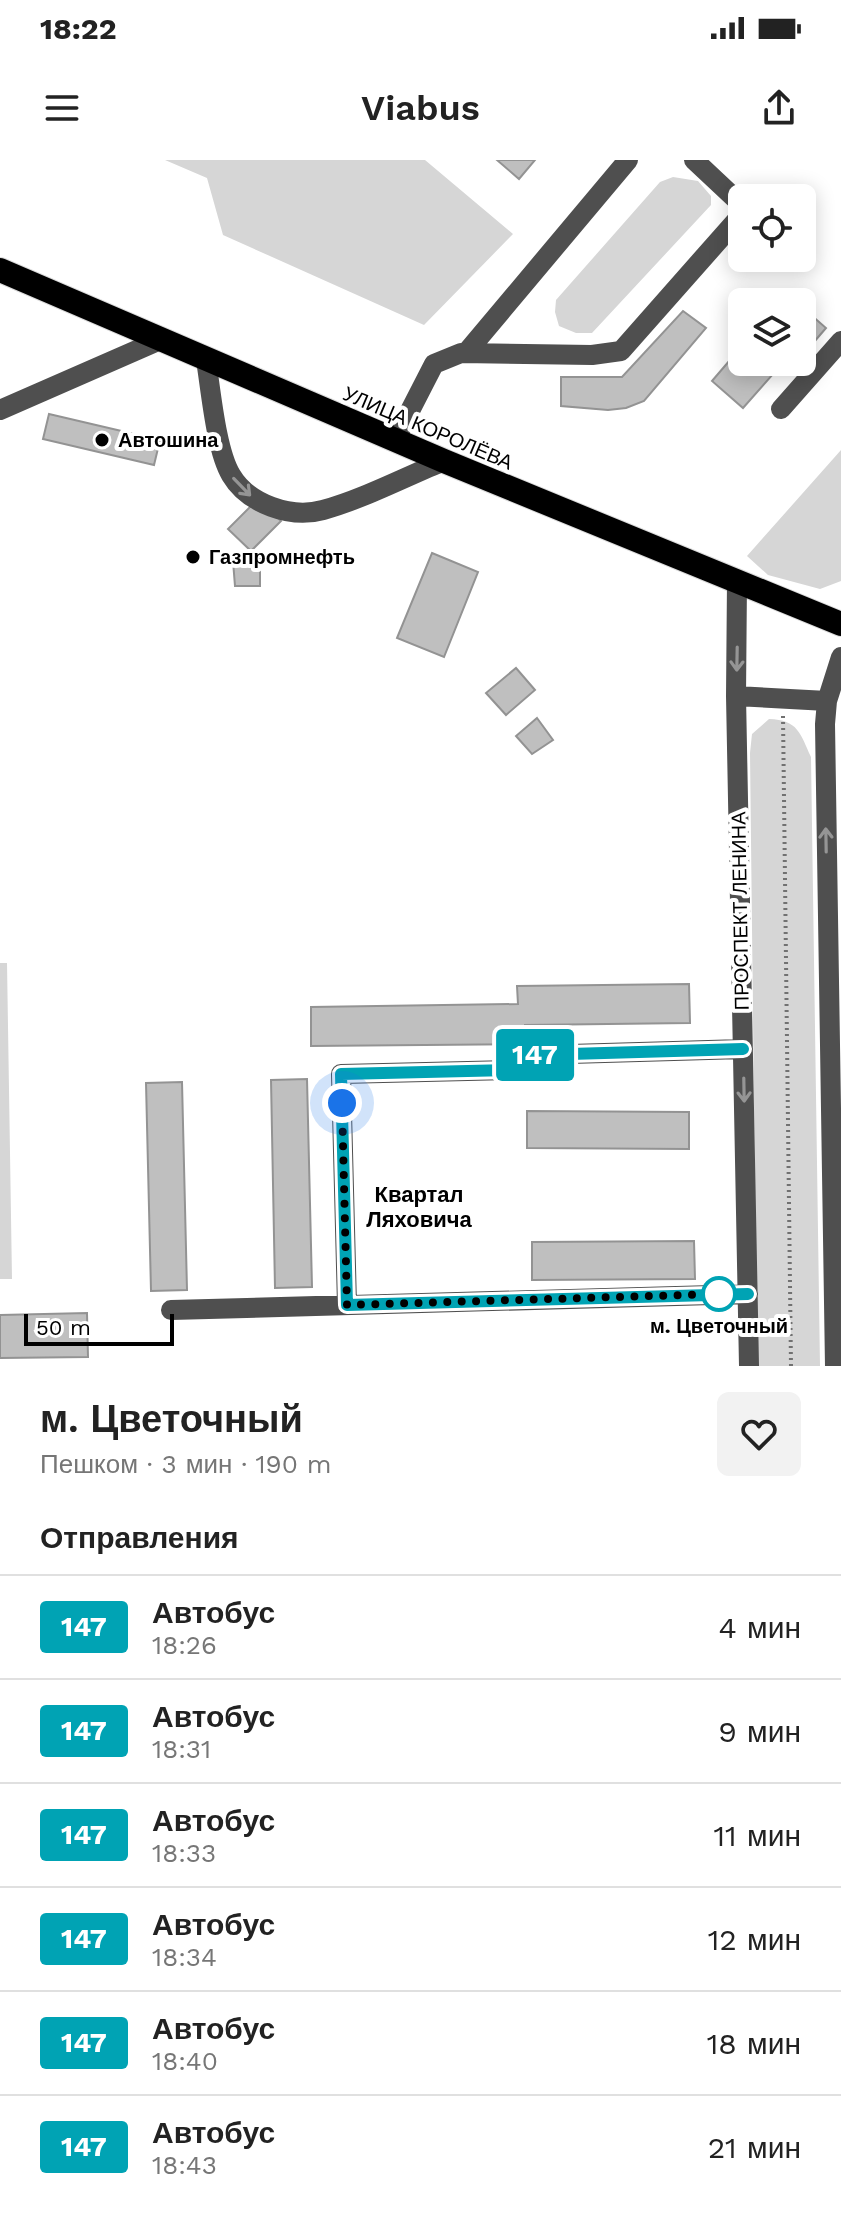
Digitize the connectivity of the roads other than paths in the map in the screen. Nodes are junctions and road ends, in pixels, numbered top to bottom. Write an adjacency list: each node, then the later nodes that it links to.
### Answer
1 (628, 160): 8 (street)
2 (694, 160): 3 (street)
3 (728, 192)
4 (728, 230): 8 (street)
5 (0, 270): 6 (highway, УЛИЦА КОРОЛЁВА)
6 (160, 340): 9 (highway, УЛИЦА КОРОЛЁВА); 11 (street)
7 (841, 341): 10 (street)
8 (466, 353): 12 (street)
9 (206, 360): 12 (highway, УЛИЦА КОРОЛЁВА); 13 (street, one-way to 13)
10 (781, 409)
11 (0, 410)
12 (395, 440): 13 (highway, УЛИЦА КОРОЛЁВА)
13 (444, 461): 14 (highway, УЛИЦА КОРОЛЁВА)
14 (737, 581): 15 (highway, УЛИЦА КОРОЛЁВА); 17 (street, ПРОСПЕКТ ЛЕНИНА, one-way to 17)
15 (841, 624)
16 (841, 657): 18 (street)
17 (736, 696): 18 (street); 20 (street, ПРОСПЕКТ ЛЕНИНА)
18 (827, 701): 19 (street)
19 (833, 727): 21 (street, one-way to 19)
20 (743, 1049): 22 (street, ПРОСПЕКТ ЛЕНИНА, one-way to 22); 23 (street)
21 (836, 1199): 26 (street)
22 (748, 1294): 23 (street); 25 (street, ПРОСПЕКТ ЛЕНИНА)
23 (347, 1305): 24 (street)
24 (171, 1310)
25 (749, 1366)
26 (835, 1366)

